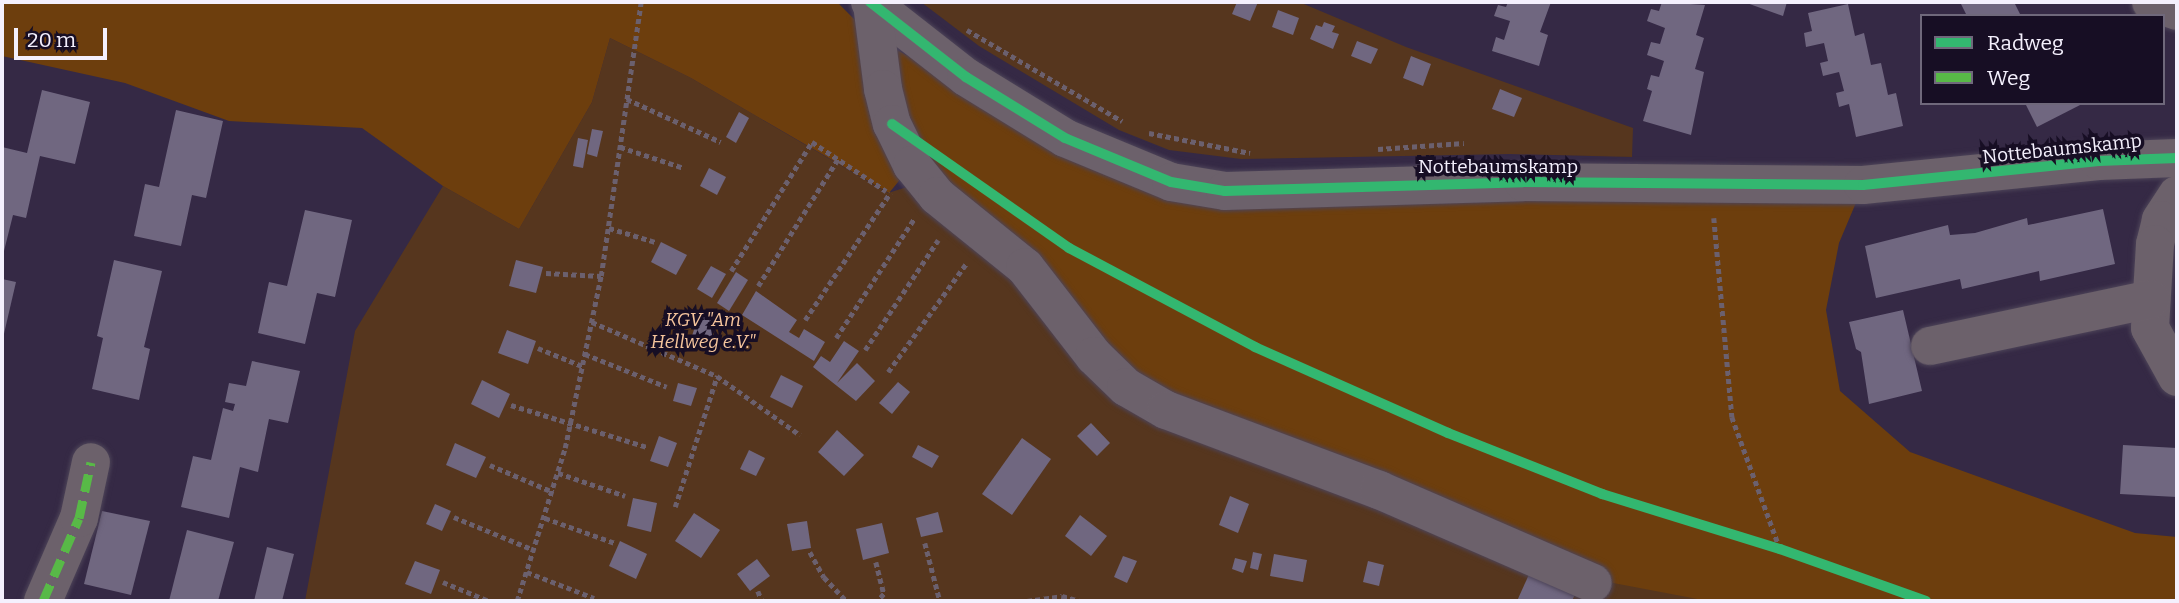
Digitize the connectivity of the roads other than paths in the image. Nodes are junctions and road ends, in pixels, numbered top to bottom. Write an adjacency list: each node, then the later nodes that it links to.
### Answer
1 (2151, 2): 3 (street)
2 (871, 3): 4 (street, Nottebaumskamp); 10 (street, Nottebaumskamp)
3 (2177, 11)
4 (2177, 158)
5 (2177, 195): 6 (street)
6 (2151, 299): 7 (street); 8 (street)
7 (1930, 346)
8 (2177, 377)
9 (91, 462): 11 (street)
10 (1594, 583)
11 (53, 597)

